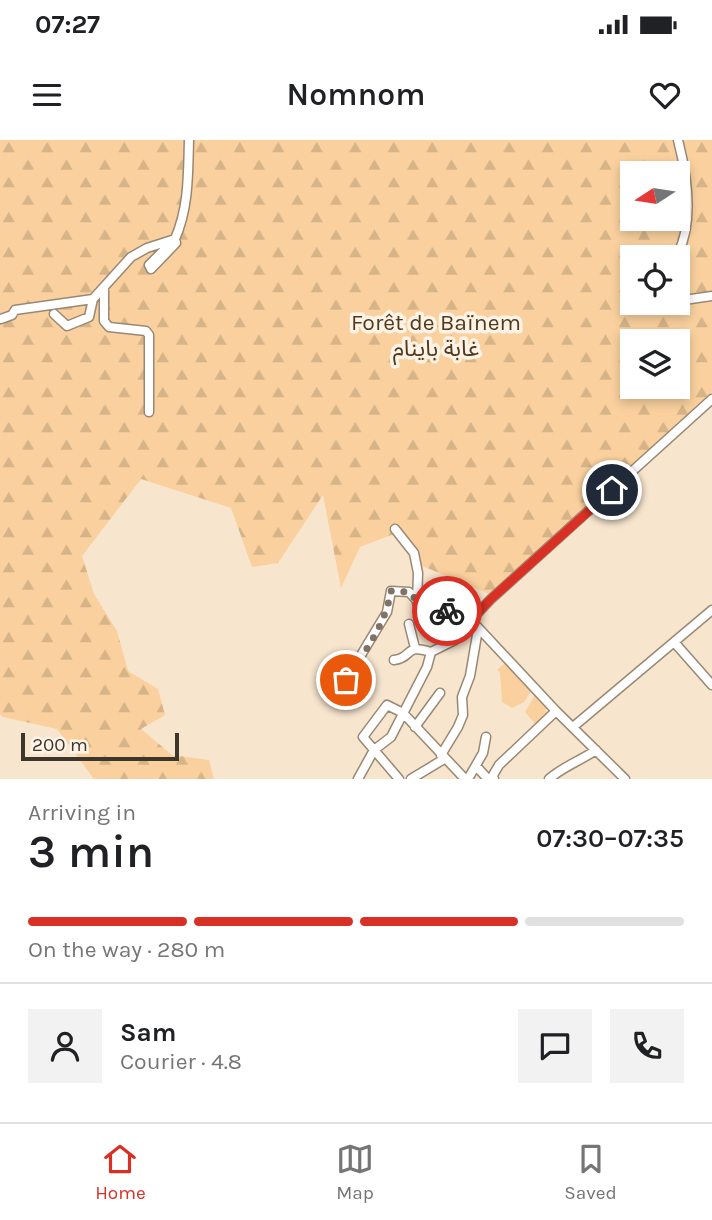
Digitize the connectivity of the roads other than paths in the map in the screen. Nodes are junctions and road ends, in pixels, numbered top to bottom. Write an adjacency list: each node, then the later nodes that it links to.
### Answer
1 (189, 140): 4 (street)
2 (678, 140): 3 (street)
3 (681, 245)
4 (104, 288): 6 (street); 11 (street)
5 (712, 296): 7 (street)
6 (93, 299): 8 (street); 9 (street)
7 (690, 299)
8 (54, 313)
9 (1, 319)
10 (712, 399): 15 (street)
11 (149, 412)
12 (395, 529): 13 (street)
13 (417, 603): 15 (street); 24 (street)
14 (712, 610): 18 (street)
15 (471, 620): 17 (street); 20 (street)
16 (409, 624): 19 (street)
17 (478, 629): 25 (street); 32 (street)
18 (674, 642): 22 (street); 28 (street)
19 (415, 648): 20 (street); 21 (street)
20 (431, 652): 26 (street)
21 (394, 660)
22 (712, 685)
23 (440, 693): 27 (street)
24 (338, 701)
25 (556, 711): 28 (street); 34 (street)
26 (403, 713): 27 (street); 30 (street); 30 (street)
27 (415, 727): 32 (street)
28 (573, 727): 31 (street)
29 (486, 737): 33 (street)
30 (374, 750): 35 (street); 36 (street)
31 (596, 750): 39 (street); 40 (street)
32 (442, 757): 37 (street); 38 (street)
33 (476, 766): 34 (street); 38 (street)
34 (493, 778)
35 (358, 779)
36 (399, 779)
37 (411, 779)
38 (467, 779)
39 (549, 779)
40 (625, 779)

